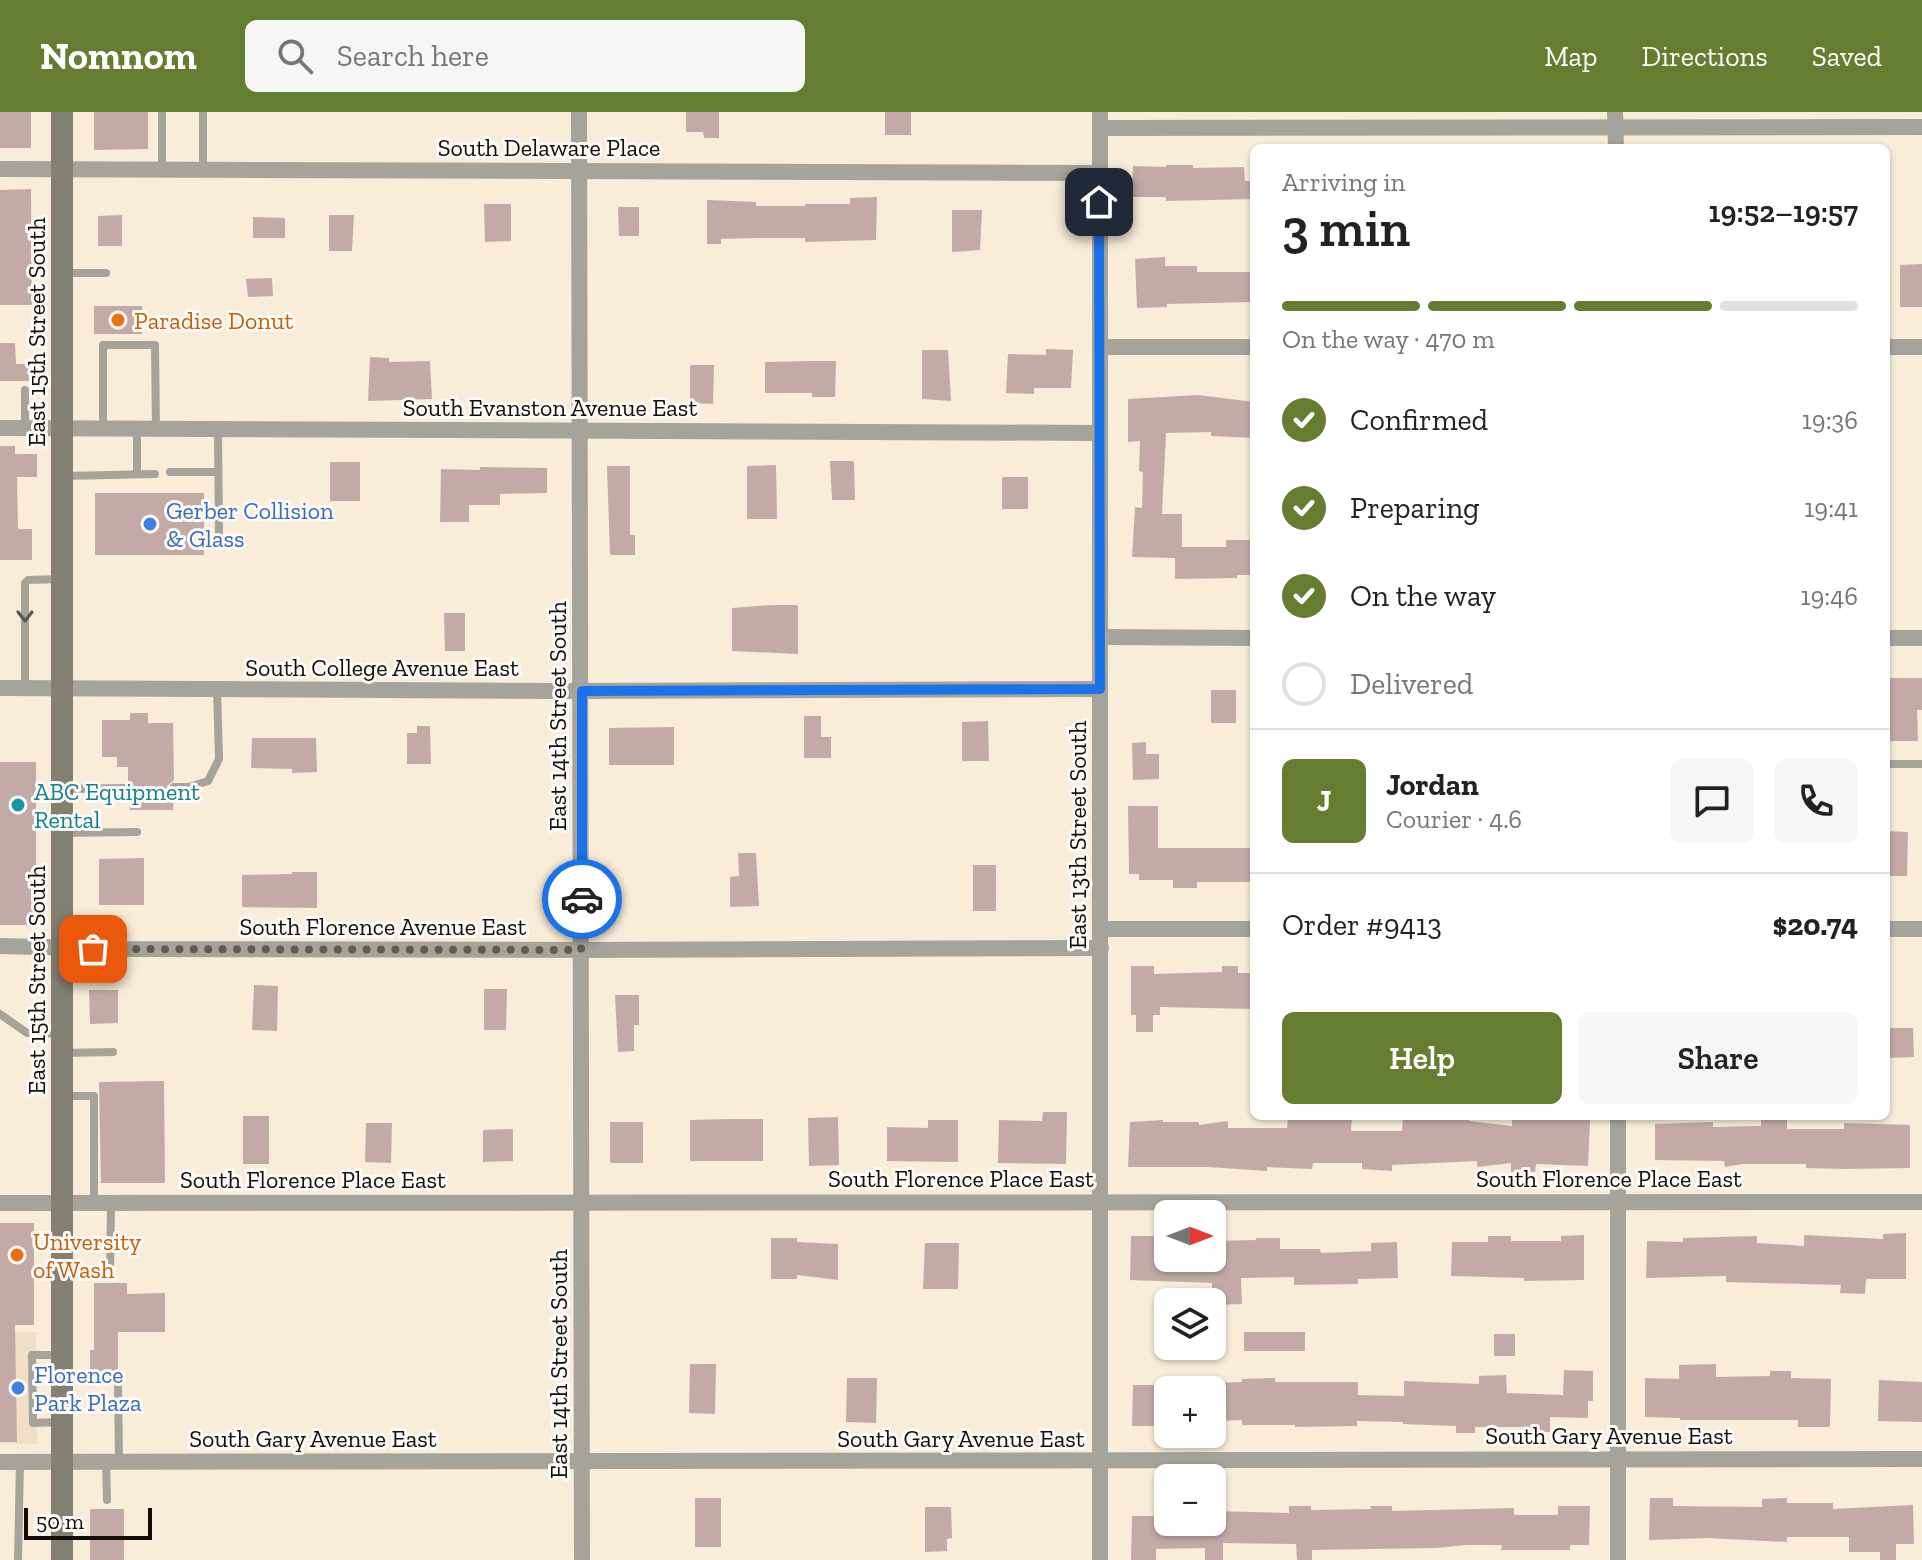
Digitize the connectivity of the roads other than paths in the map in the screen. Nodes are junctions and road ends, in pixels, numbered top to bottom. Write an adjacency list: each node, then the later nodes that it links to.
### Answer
1 (62, 112): 10 (main road, East 15th Street South)
2 (162, 112): 12 (lane)
3 (203, 112): 13 (lane)
4 (579, 112): 11 (street, East 14th Street South)
5 (1100, 120): 6 (street); 14 (street, East 13th Street South)
6 (1615, 120): 7 (street); 8 (street)
7 (1922, 127)
8 (1616, 144)
9 (0, 169): 10 (street, South Delaware Place)
10 (62, 170): 12 (street, South Delaware Place); 15 (main road, East 15th Street South)
11 (579, 171): 13 (street, South Delaware Place); 14 (street, South Delaware Place); 29 (street, East 14th Street South)
12 (162, 172): 13 (street, South Delaware Place)
13 (203, 172)
14 (1099, 173): 17 (street, East 13th Street South)
15 (62, 273): 16 (lane); 24 (main road, East 15th Street South)
16 (106, 273)
17 (1100, 347): 18 (street); 30 (street, East 13th Street South)
18 (1250, 347)
19 (1890, 347): 20 (street)
20 (1922, 347)
21 (25, 390): 23 (lane)
22 (0, 428): 23 (street, South Evanston Avenue East)
23 (25, 428): 24 (street, South Evanston Avenue East)
24 (63, 429): 25 (street, South Evanston Avenue East); 35 (main road, East 15th Street South)
25 (103, 430): 26 (street, South Evanston Avenue East); 27 (lane)
26 (137, 430): 27 (street, South Evanston Avenue East); 33 (lane)
27 (156, 430): 28 (street, South Evanston Avenue East)
28 (218, 430): 29 (street, South Evanston Avenue East); 32 (lane)
29 (581, 431): 30 (street, South Evanston Avenue East); 47 (street, East 14th Street South)
30 (1100, 433): 38 (street, East 13th Street South)
31 (170, 472): 32 (lane)
32 (218, 472): 36 (lane)
33 (137, 474): 34 (lane); 35 (lane)
34 (155, 474)
35 (63, 476): 37 (main road, East 15th Street South)
36 (219, 535)
37 (63, 579): 43 (lane, one-way to 43); 44 (main road, East 15th Street South)
38 (1100, 637): 39 (street); 45 (street, East 13th Street South)
39 (1250, 638)
40 (1890, 638): 41 (street)
41 (1922, 638)
42 (0, 688): 43 (street, South College Avenue East)
43 (25, 688): 44 (street, South College Avenue East)
44 (63, 689): 46 (street, South College Avenue East); 52 (main road, East 15th Street South)
45 (1100, 689): 47 (street, South College Avenue East); 55 (street, East 13th Street South)
46 (217, 690): 47 (street, South College Avenue East); 50 (lane)
47 (582, 691): 63 (street, East 14th Street South)
48 (1890, 764): 49 (lane)
49 (1922, 764)
50 (174, 787)
51 (128, 788): 52 (lane)
52 (62, 789): 54 (main road, East 15th Street South)
53 (137, 832): 54 (lane)
54 (62, 833): 60 (main road, East 15th Street South)
55 (1101, 929): 56 (street); 61 (street, East 13th Street South)
56 (1250, 929)
57 (1890, 929): 58 (street)
58 (1922, 929)
59 (0, 946): 60 (street, South Florence Avenue East)
60 (62, 947): 62 (street, South Florence Avenue East); 66 (main road, East 15th Street South)
61 (1101, 948): 63 (street, South Florence Avenue East); 71 (street, East 13th Street South)
62 (116, 949): 63 (street, South Florence Avenue East); 64 (lane)
63 (581, 950): 70 (street, East 14th Street South)
64 (89, 974)
65 (0, 1014): 66 (lane)
66 (62, 1043): 67 (lane); 68 (main road, East 15th Street South)
67 (113, 1052)
68 (62, 1096): 75 (main road, East 15th Street South); 76 (lane)
69 (1618, 1120): 72 (street)
70 (582, 1202): 71 (street, South Florence Place East); 76 (street, South Florence Place East); 88 (street, East 14th Street South)
71 (1099, 1202): 72 (street, South Florence Place East); 87 (street, East 13th Street South)
72 (1619, 1202): 73 (street, South Florence Place East); 81 (street)
73 (1922, 1202)
74 (0, 1203): 75 (street, South Florence Place East)
75 (62, 1203): 76 (street, South Florence Place East); 77 (main road, East 15th Street South)
76 (102, 1203): 77 (lane)
77 (62, 1275): 78 (main road, East 15th Street South)
78 (62, 1355): 80 (main road, East 15th Street South); 80 (lane)
79 (118, 1383): 86 (lane)
80 (62, 1422): 85 (main road, East 15th Street South)
81 (1618, 1458): 82 (street, South Gary Avenue East); 87 (street, South Gary Avenue East); 94 (street)
82 (1922, 1459)
83 (0, 1462): 84 (street, South Gary Avenue East)
84 (20, 1462): 85 (street, South Gary Avenue East); 90 (lane)
85 (62, 1462): 86 (street, South Gary Avenue East); 91 (main road, East 15th Street South)
86 (112, 1462): 88 (street, South Gary Avenue East); 89 (lane)
87 (1100, 1462): 88 (street, South Gary Avenue East); 93 (street, East 13th Street South)
88 (582, 1463): 92 (street, East 14th Street South)
89 (107, 1500)
90 (18, 1560)
91 (62, 1560)
92 (582, 1560)
93 (1100, 1560)
94 (1618, 1560)

